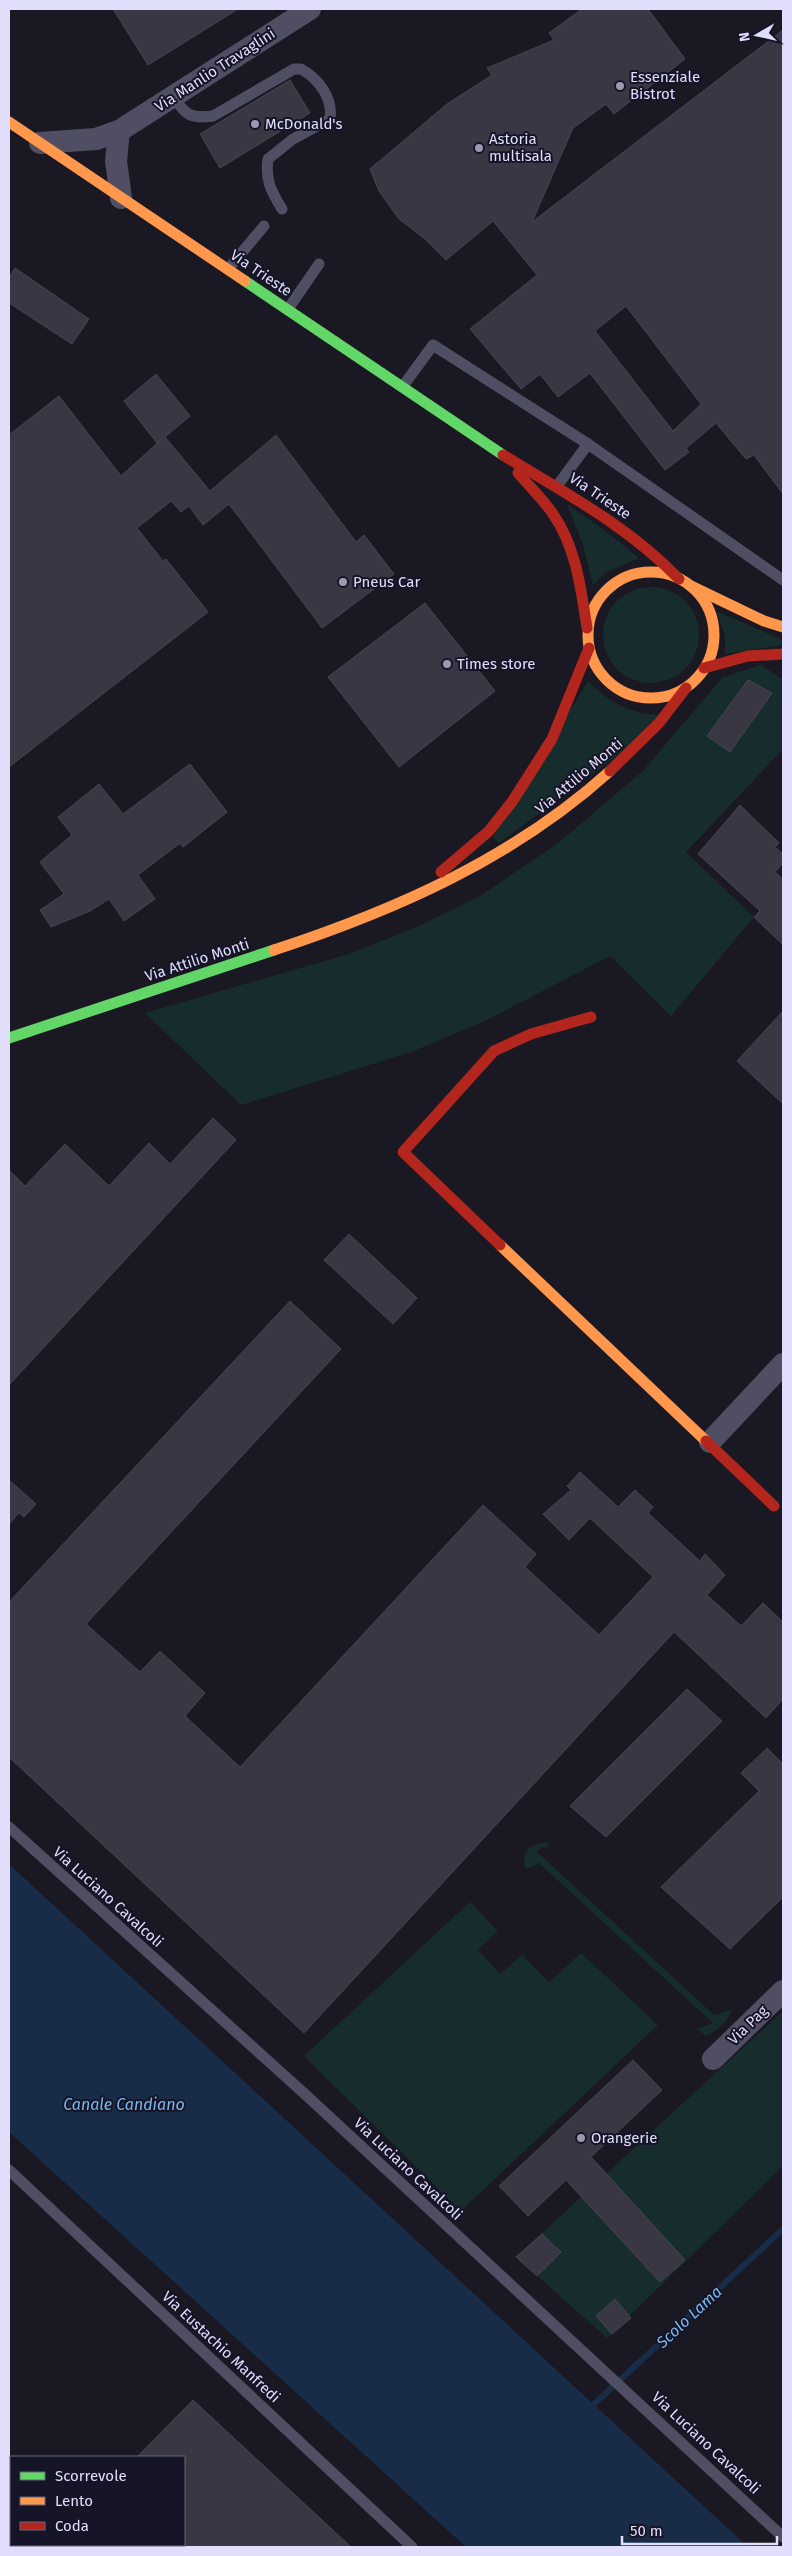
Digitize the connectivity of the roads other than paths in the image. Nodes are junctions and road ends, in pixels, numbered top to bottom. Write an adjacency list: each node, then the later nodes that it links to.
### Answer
1 (310, 9): 2 (street, Via Manlio Travaglini)
2 (174, 96): 4 (street, Via Manlio Travaglini); 7 (lane)
3 (9, 122): 5 (main road, Via Trieste)
4 (119, 131): 5 (street, Via Manlio Travaglini); 6 (street)
5 (40, 143): 6 (main road, Via Trieste)
6 (122, 198): 10 (main road, Via Trieste)
7 (282, 209)
8 (264, 226): 10 (lane)
9 (319, 264): 11 (lane)
10 (228, 269): 11 (main road, Via Trieste)
11 (288, 309): 12 (main road, Via Trieste)
12 (403, 386): 13 (lane); 14 (main road, Via Trieste)
13 (588, 444): 15 (lane); 17 (lane)
14 (496, 451): 15 (main road, Via Trieste); 20 (main road, Via Trieste)
15 (557, 486): 16 (main road, Via Trieste)
16 (679, 579): 18 (main road); 20 (main road)
17 (783, 580)
18 (690, 586): 19 (main road); 23 (main road)
19 (783, 627)
20 (588, 633): 21 (main road)
21 (589, 648): 24 (main road); 25 (main road, Via Attilio Monti)
22 (783, 654): 23 (main road)
23 (704, 668): 24 (main road)
24 (686, 688): 25 (main road, Via Attilio Monti)
25 (393, 907): 27 (main road, Via Attilio Monti)
26 (591, 1017): 29 (main road)
27 (9, 1038)
28 (783, 1364): 29 (street)
29 (710, 1442): 30 (main road)
30 (774, 1506)
31 (9, 1827): 35 (lane, Via Luciano Cavalcoli)
32 (783, 1991): 33 (street, Via Pag)
33 (713, 2058)
34 (9, 2170): 36 (lane, Via Eustachio Manfredi)
35 (783, 2536)
36 (412, 2547)

